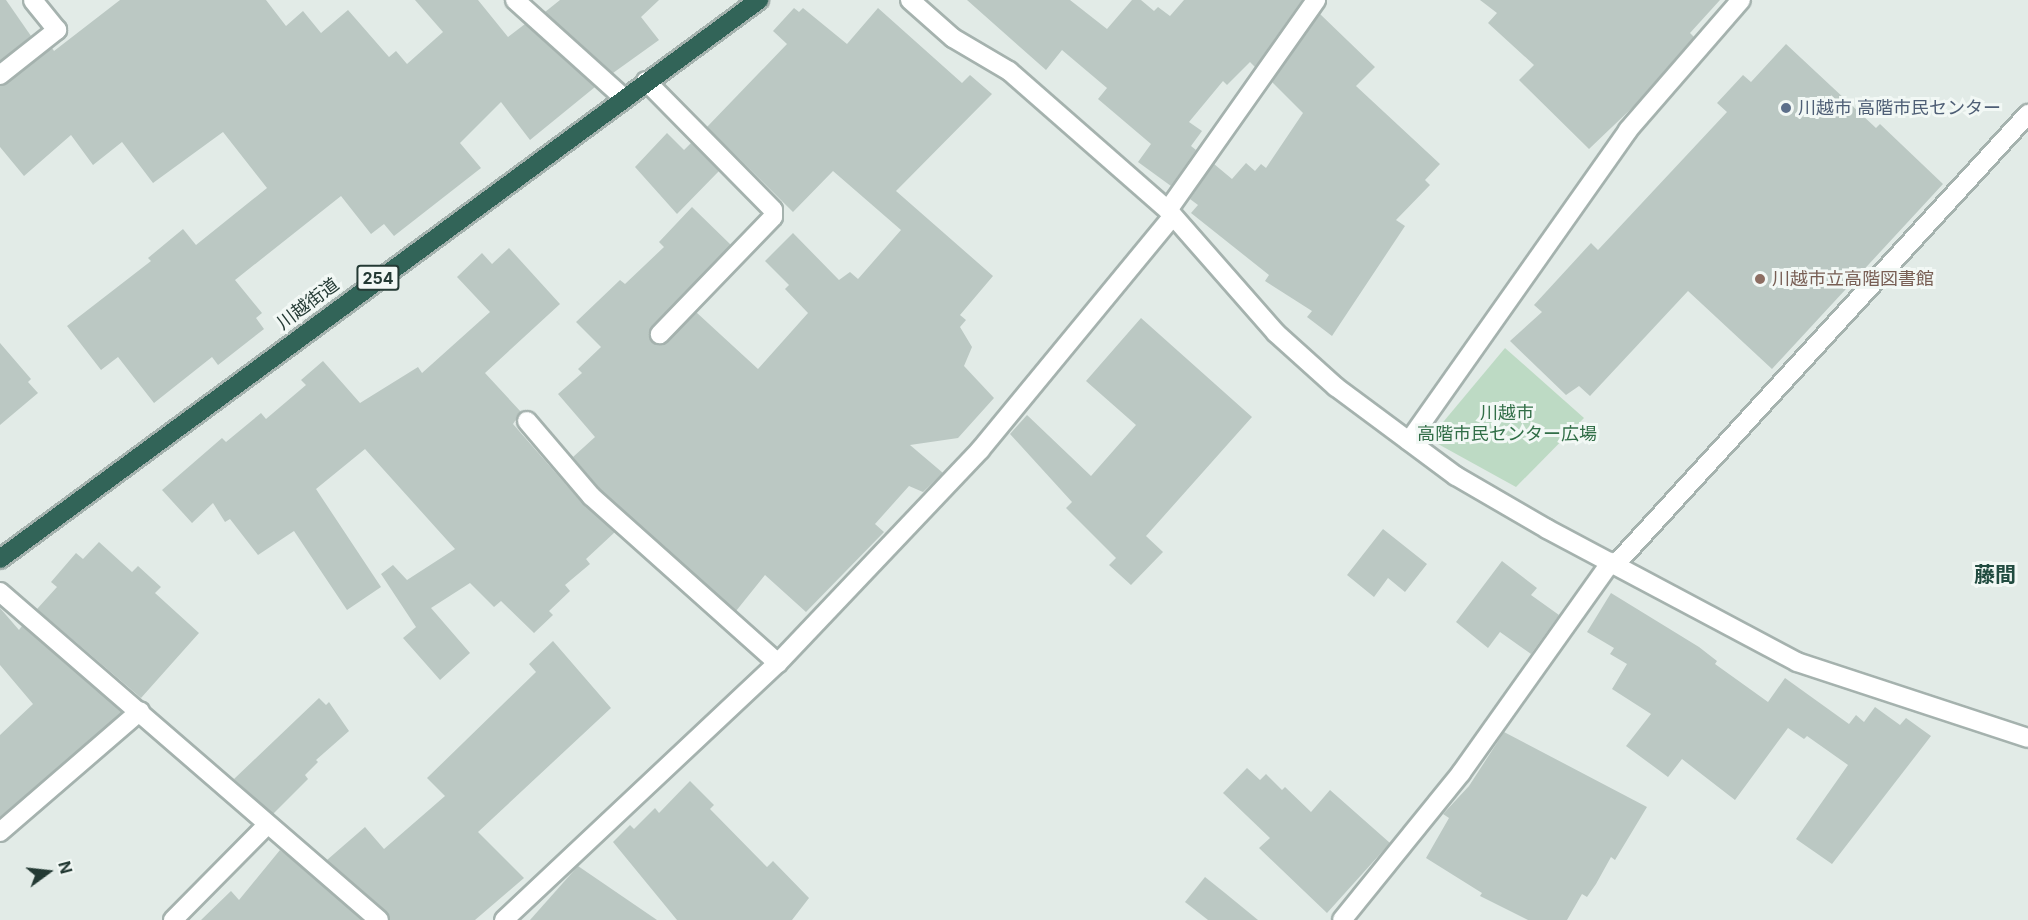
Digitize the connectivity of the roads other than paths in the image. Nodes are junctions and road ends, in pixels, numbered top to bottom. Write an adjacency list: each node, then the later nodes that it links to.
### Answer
1 (33, 0): 7 (street)
2 (515, 0): 9 (street)
3 (759, 0): 8 (highway, 川越街道 / 254)
4 (910, 0): 11 (street)
5 (1316, 0): 11 (street)
6 (1741, 0): 14 (street)
7 (0, 75)
8 (646, 81): 9 (highway, 川越街道 / 254); 12 (street)
9 (624, 98): 15 (highway, 川越街道 / 254)
10 (2028, 114): 16 (street)
11 (1171, 213): 14 (street); 18 (street)
12 (660, 334)
13 (527, 421): 18 (street)
14 (1409, 441): 16 (street)
15 (0, 559)
16 (1613, 564): 20 (street); 26 (street)
17 (0, 592): 19 (street)
18 (778, 663): 25 (street)
19 (140, 711): 21 (street); 22 (street)
20 (2028, 738)
21 (267, 825): 23 (street); 24 (street)
22 (0, 832)
23 (173, 920)
24 (379, 920)
25 (504, 920)
26 (1342, 920)

